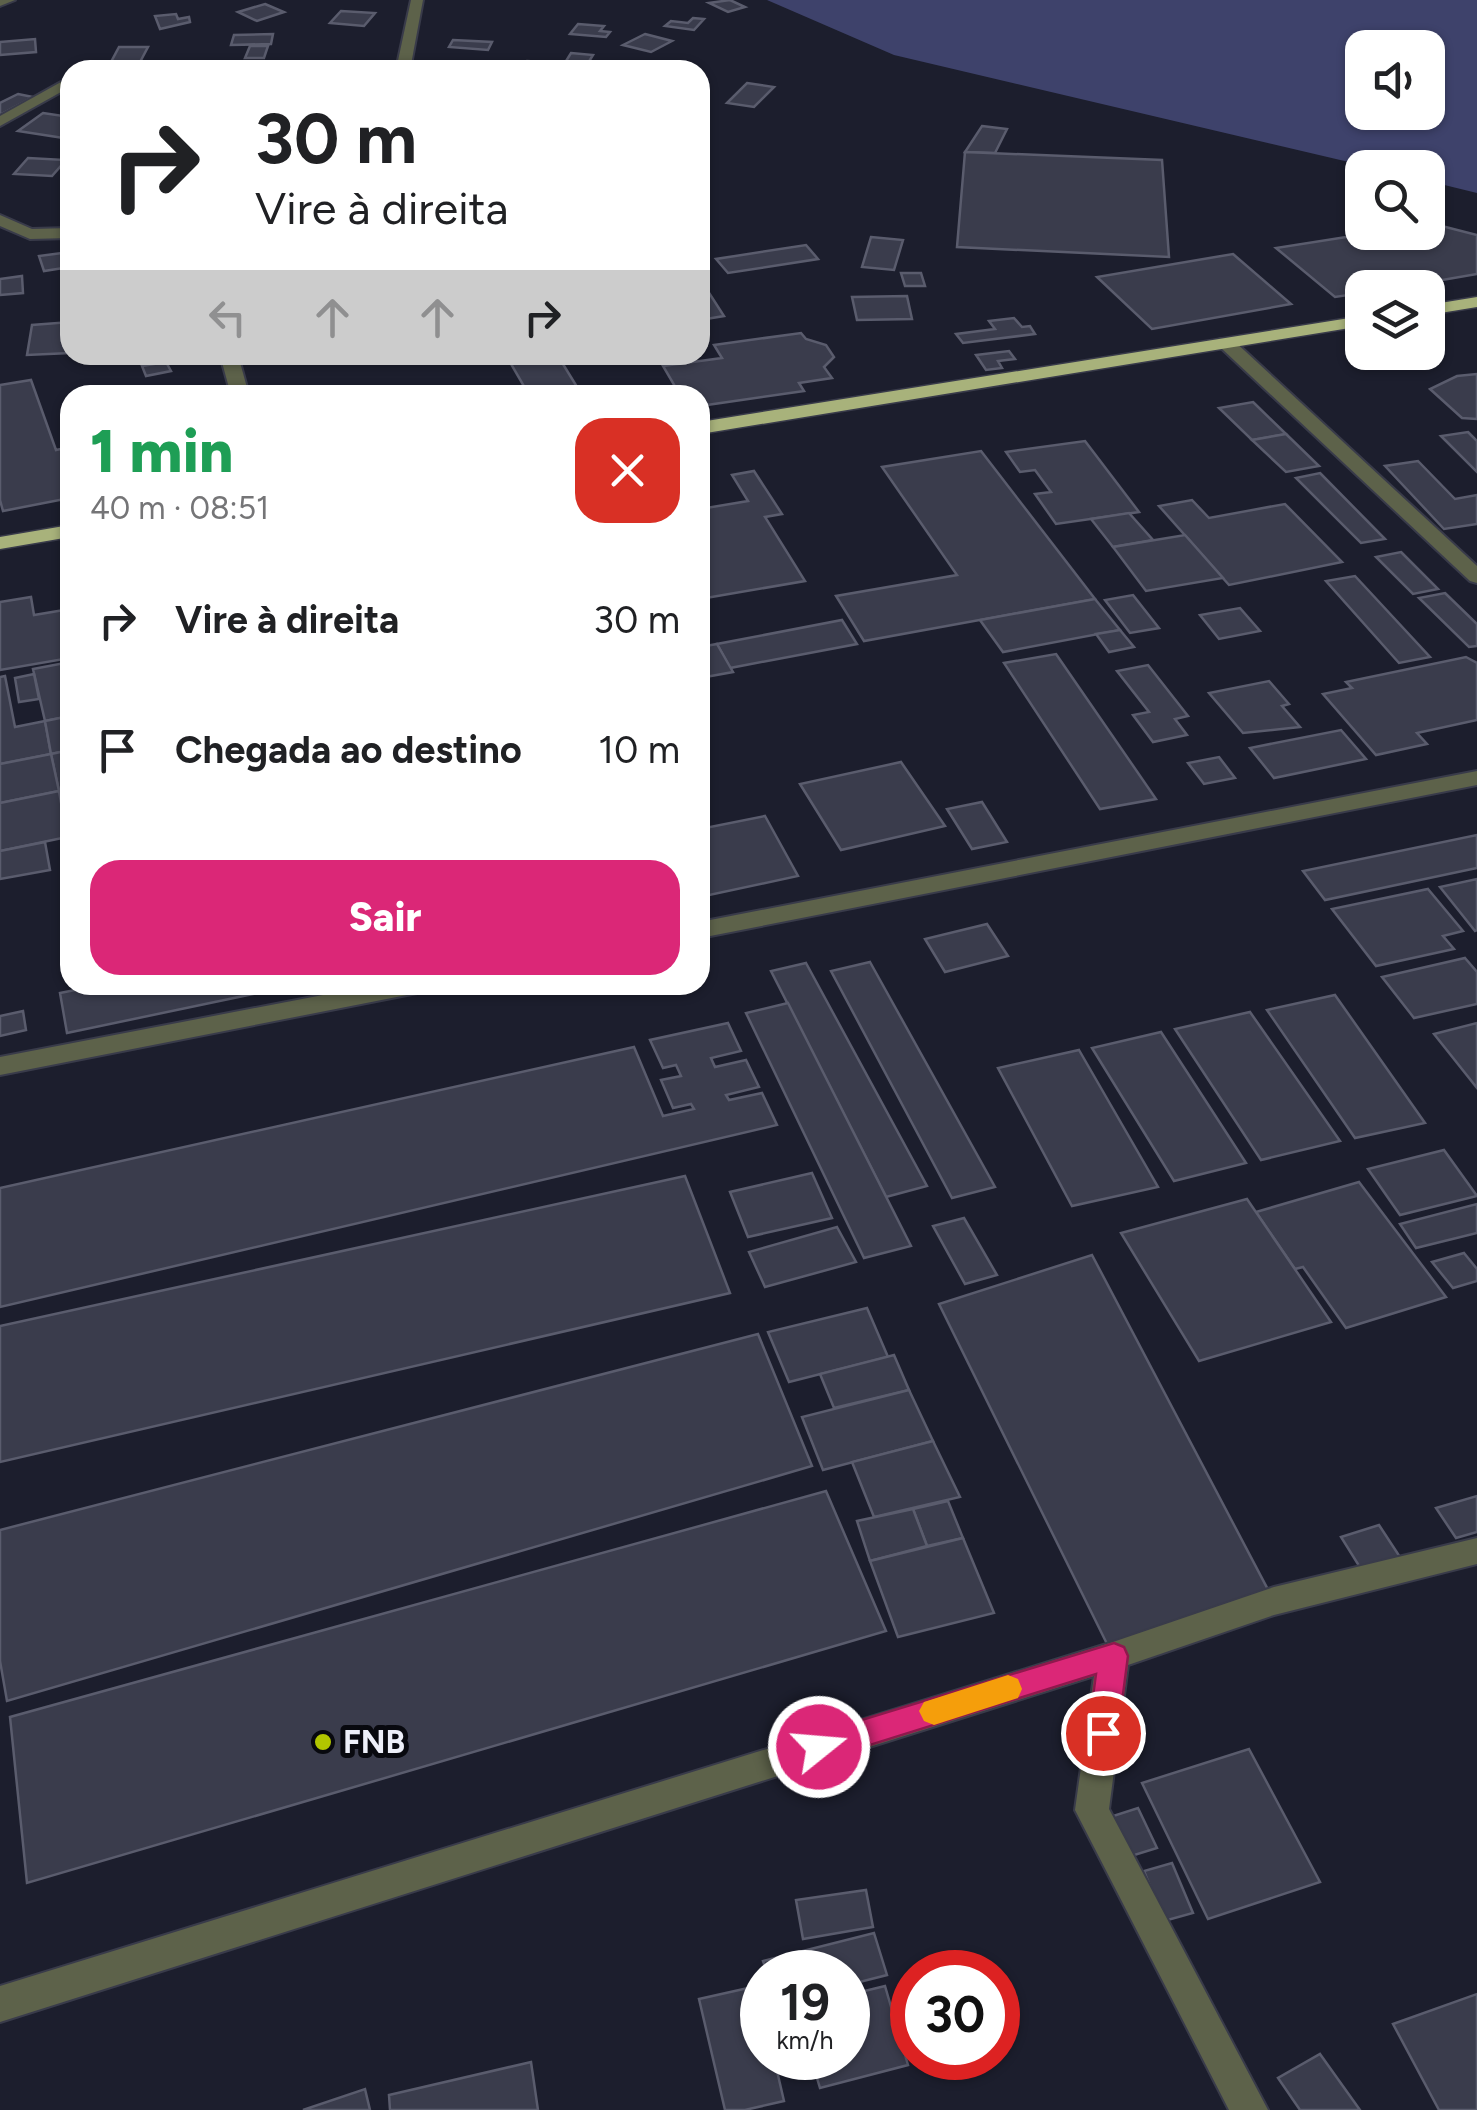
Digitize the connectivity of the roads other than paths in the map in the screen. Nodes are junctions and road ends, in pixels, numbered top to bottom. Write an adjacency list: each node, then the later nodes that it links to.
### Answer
1 (9, 0): 3 (street)
2 (417, 0): 4 (street)
3 (0, 2)
4 (405, 60)
5 (60, 87): 6 (street)
6 (0, 122)
7 (0, 220): 8 (street)
8 (60, 232)
9 (1477, 302): 10 (highway)
10 (1445, 307)
11 (1345, 324): 12 (highway)
12 (1226, 343): 13 (highway); 16 (street)
13 (710, 426)
14 (60, 533): 15 (highway)
15 (0, 543)
16 (1477, 577)
17 (1477, 778): 18 (street)
18 (710, 928)
19 (365, 995): 20 (street)
20 (0, 1066)
21 (1477, 1550): 22 (street)
22 (1114, 1656): 23 (street); 24 (street)
23 (0, 2004)
24 (1250, 2110)

